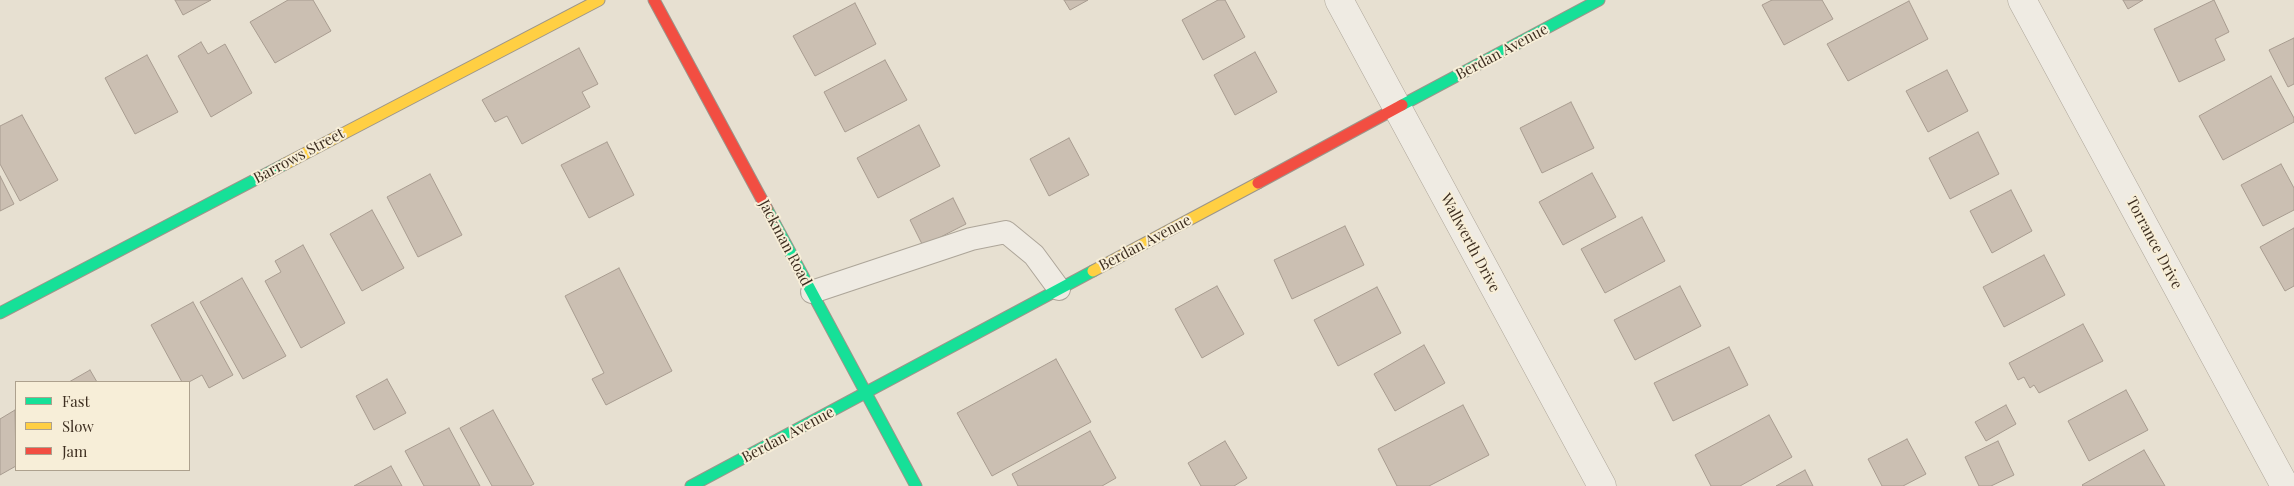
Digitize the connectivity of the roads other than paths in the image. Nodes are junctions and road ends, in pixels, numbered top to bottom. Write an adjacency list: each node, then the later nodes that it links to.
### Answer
1 (599, 0): 9 (street, Barrows Street)
2 (654, 0): 8 (street, Jackman Road)
3 (1339, 0): 6 (street, Wallwerth Drive)
4 (1599, 0): 6 (street, Berdan Avenue)
5 (2022, 0): 14 (street, Torrance Drive)
6 (1397, 108): 7 (street, Berdan Avenue); 13 (street, Wallwerth Drive)
7 (1059, 290): 8 (lane); 10 (street, Berdan Avenue)
8 (812, 292): 10 (street, Jackman Road)
9 (0, 313)
10 (866, 393): 11 (street, Berdan Avenue); 12 (street, Jackman Road)
11 (690, 486)
12 (916, 486)
13 (1602, 486)
14 (2285, 486)

